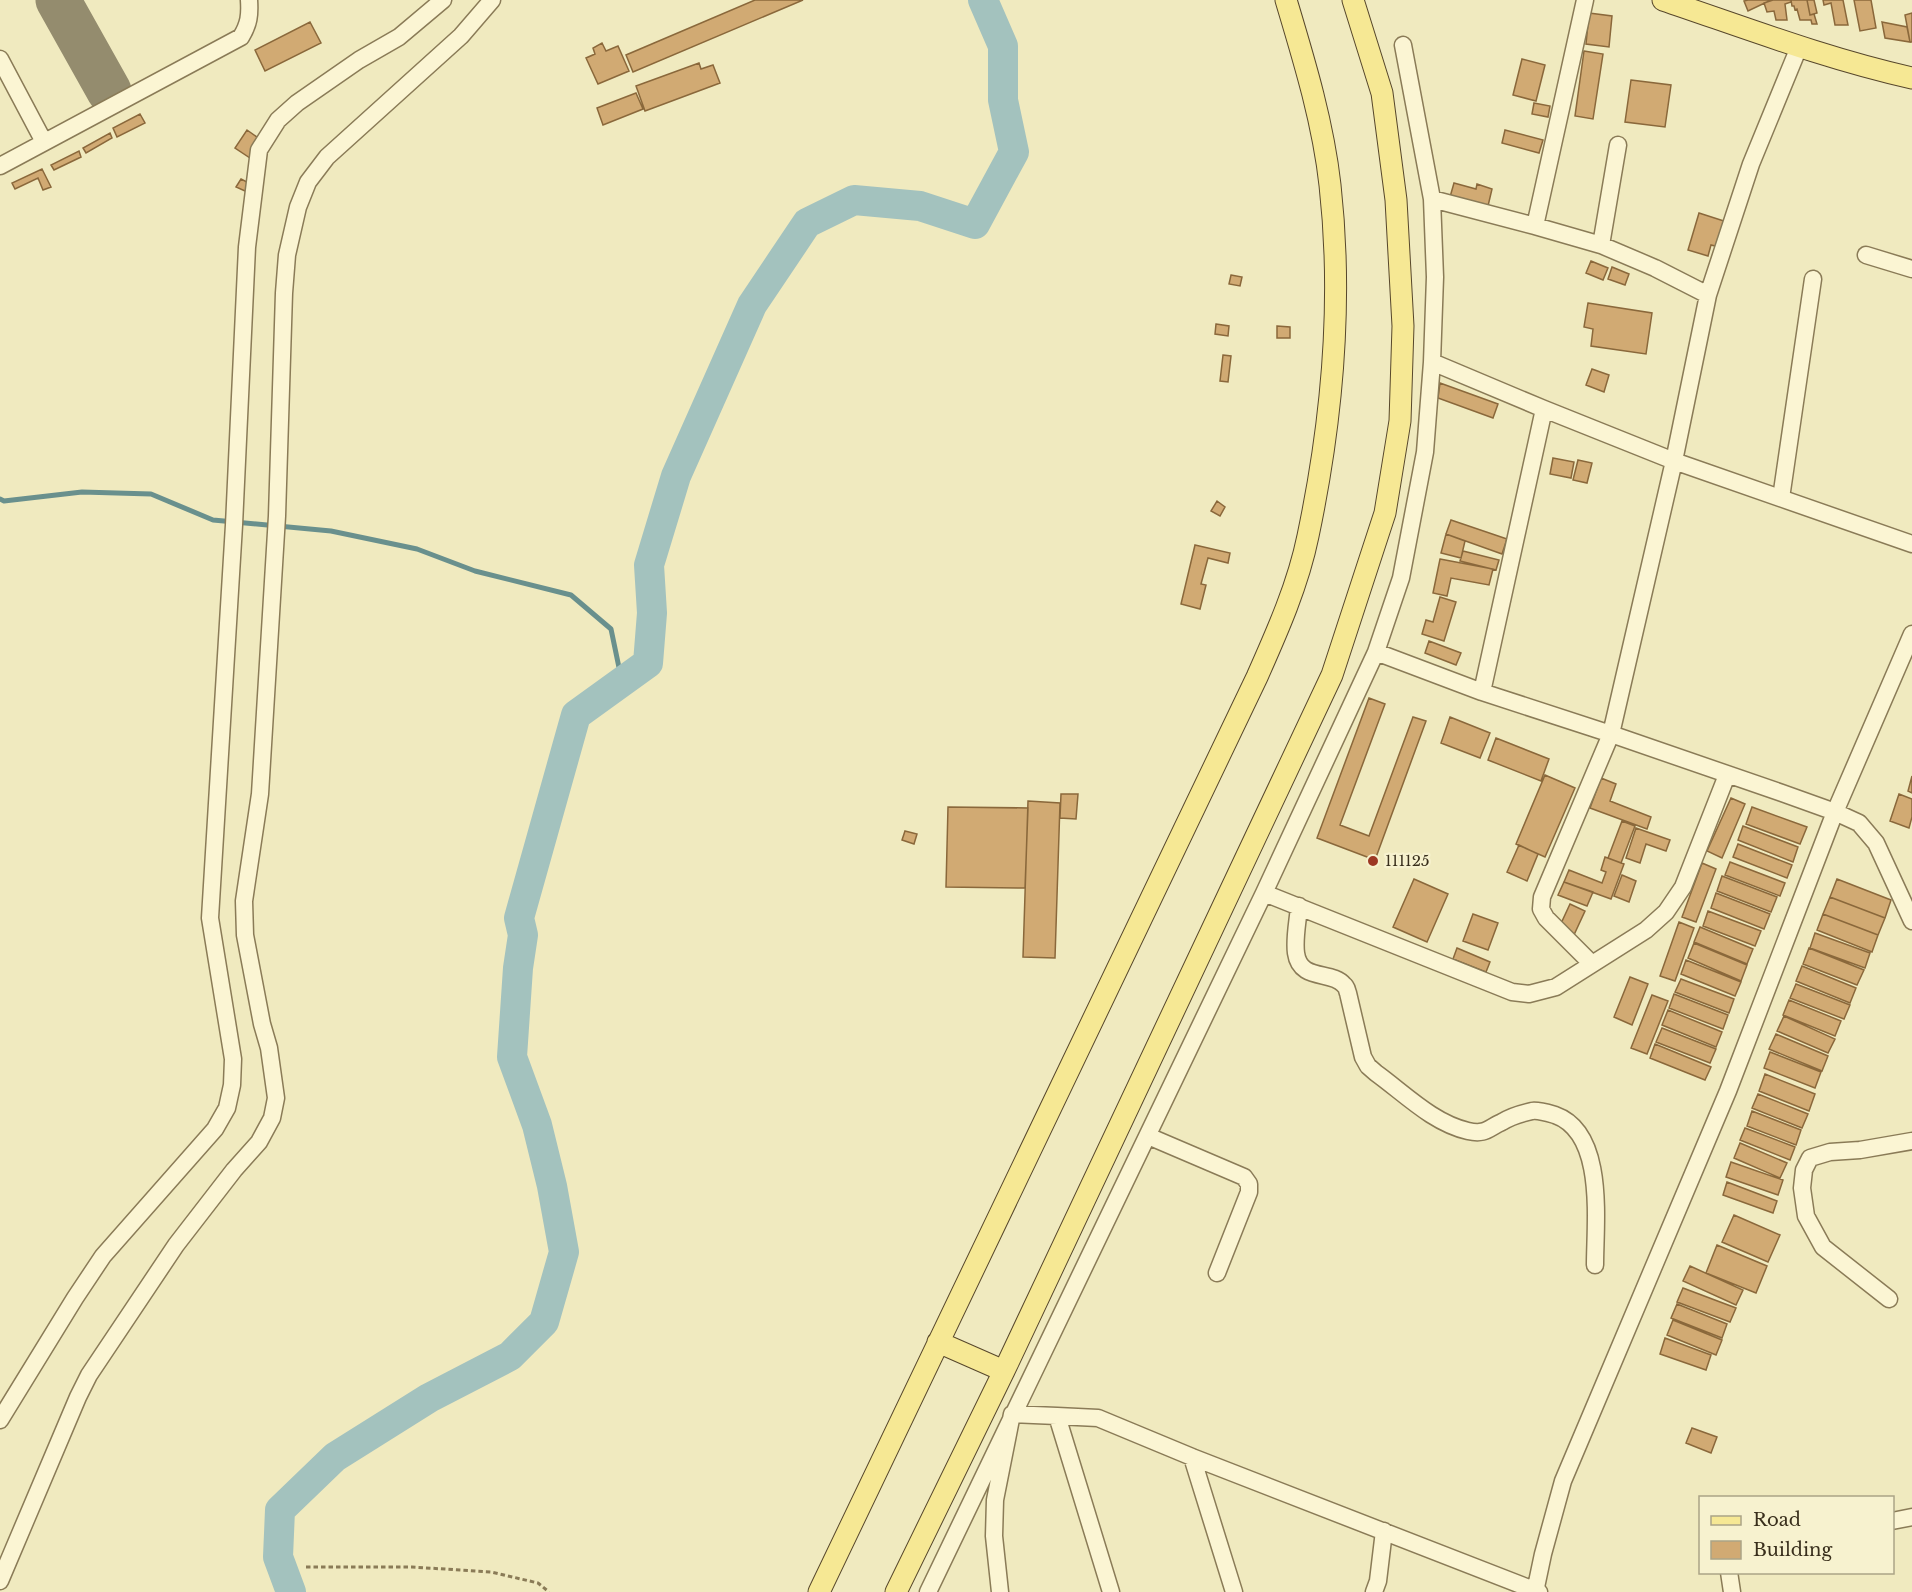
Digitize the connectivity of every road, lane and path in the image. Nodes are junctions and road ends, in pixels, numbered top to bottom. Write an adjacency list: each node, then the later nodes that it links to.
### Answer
1 (249, 0): 13 (street)
2 (443, 0): 47 (street)
3 (492, 0): 54 (street)
4 (1286, 0): 43 (main road)
5 (1353, 0): 44 (main road)
6 (1585, 0): 17 (street)
7 (1664, 0): 8 (main road)
8 (1706, 7): 10 (main road)
9 (1403, 45): 16 (street)
10 (1798, 47): 12 (main road); 22 (street)
11 (0, 59): 13 (street)
12 (1912, 78)
13 (44, 142): 15 (street)
14 (1618, 145): 18 (street)
15 (0, 166)
16 (1432, 199): 17 (street); 23 (street)
17 (1535, 226): 18 (street)
18 (1601, 245): 22 (street)
19 (1866, 255): 20 (street)
20 (1912, 269)
21 (1813, 279): 26 (street)
22 (1708, 295): 25 (street)
23 (1432, 362): 24 (street); 29 (street)
24 (1544, 409): 25 (street); 30 (street)
25 (1674, 460): 26 (street); 31 (street)
26 (1781, 498): 27 (street)
27 (1912, 544)
28 (1912, 634): 33 (street)
29 (1376, 652): 30 (street); 34 (street)
30 (1482, 692): 31 (street)
31 (1611, 734): 32 (street); 37 (street)
32 (1727, 775): 33 (street); 37 (street)
33 (1835, 812): 36 (street); 55 (street)
34 (1264, 893): 35 (street); 38 (street)
35 (1299, 906): 37 (street); 40 (street)
36 (1912, 921)
37 (1592, 964)
38 (1148, 1136): 41 (street); 45 (street)
39 (1912, 1141): 42 (street)
40 (1595, 1265)
41 (1217, 1273)
42 (1889, 1299)
43 (938, 1342): 44 (main road); 57 (main road)
44 (1004, 1371): 58 (main road)
45 (1012, 1414): 46 (street); 59 (street); 60 (street)
46 (1057, 1416): 48 (street); 61 (street)
47 (0, 1420)
48 (1192, 1457): 51 (street); 62 (street)
49 (1912, 1517): 50 (street)
50 (1894, 1521)
51 (1384, 1531): 55 (street); 63 (street)
52 (306, 1567): 56 (path)
53 (1729, 1574): 64 (street)
54 (0, 1581)
55 (1536, 1591)
56 (549, 1592)
57 (819, 1592)
58 (896, 1592)
59 (928, 1592)
60 (1000, 1592)
61 (1112, 1592)
62 (1234, 1592)
63 (1374, 1592)
64 (1732, 1592)

